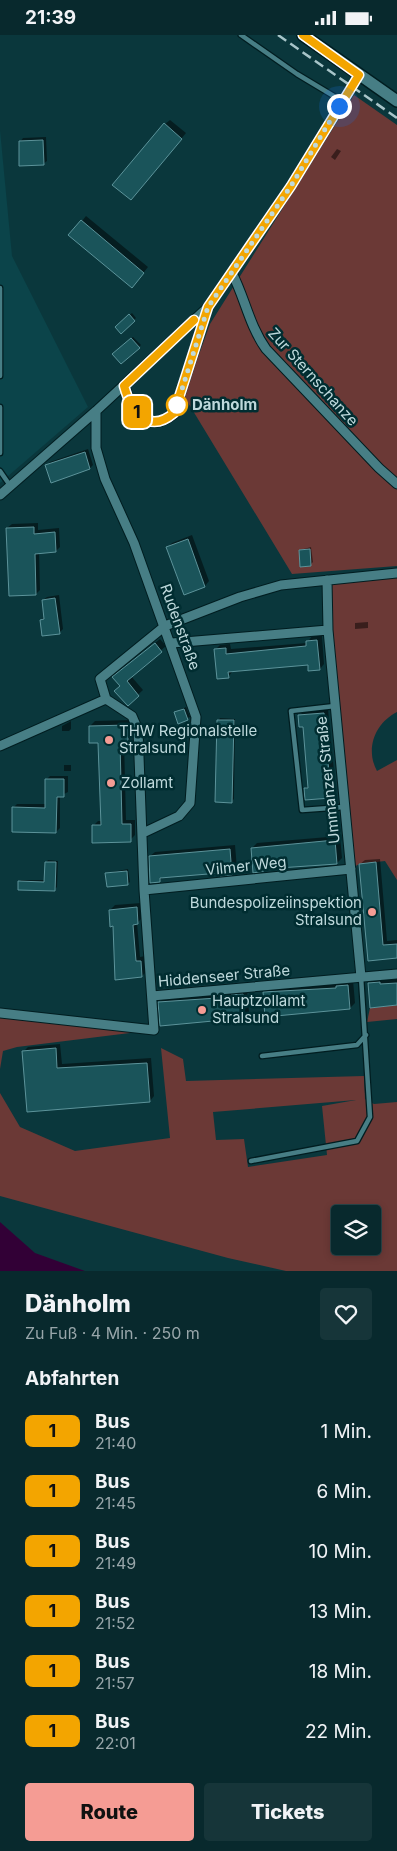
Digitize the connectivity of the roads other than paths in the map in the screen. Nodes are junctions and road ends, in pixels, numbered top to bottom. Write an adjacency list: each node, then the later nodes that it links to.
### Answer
1 (242, 35): 4 (lane)
2 (303, 35): 3 (main road)
3 (359, 75): 4 (street); 5 (main road)
4 (342, 101): 6 (street)
5 (397, 101)
6 (232, 273): 9 (street); 19 (street, Zur Sternschanze)
7 (0, 288): 8 (lane)
8 (1, 296): 10 (lane)
9 (208, 307): 12 (street); 12 (street)
10 (1, 317): 11 (lane)
11 (0, 376)
12 (124, 386): 14 (street)
13 (0, 407): 15 (lane)
14 (96, 411): 18 (street); 23 (street, Rudenstraße)
15 (0, 412): 16 (lane)
16 (0, 453)
17 (0, 471): 18 (lane)
18 (10, 484): 20 (street)
19 (397, 484)
20 (0, 495)
21 (397, 573): 22 (street)
22 (327, 580): 23 (street); 24 (street, Ummanzer Straße)
23 (165, 626): 25 (street, Rudenstraße); 26 (street)
24 (328, 630): 25 (street); 27 (street, Ummanzer Straße)
25 (172, 643): 30 (street, Rudenstraße)
26 (106, 699): 28 (street); 30 (street)
27 (335, 706): 29 (street, Ummanzer Straße); 29 (lane)
28 (0, 746)
29 (344, 807): 31 (street, Ummanzer Straße)
30 (142, 833): 32 (street)
31 (351, 869): 32 (street, Vilmer Weg); 34 (street, Ummanzer Straße)
32 (144, 890): 35 (street)
33 (397, 974): 34 (street, Hiddenseer Straße)
34 (360, 977): 35 (street, Hiddenseer Straße); 37 (lane)
35 (152, 996): 36 (street, Hiddenseer Straße)
36 (0, 1013)
37 (366, 1035): 38 (lane); 39 (lane)
38 (262, 1056)
39 (251, 1161)

